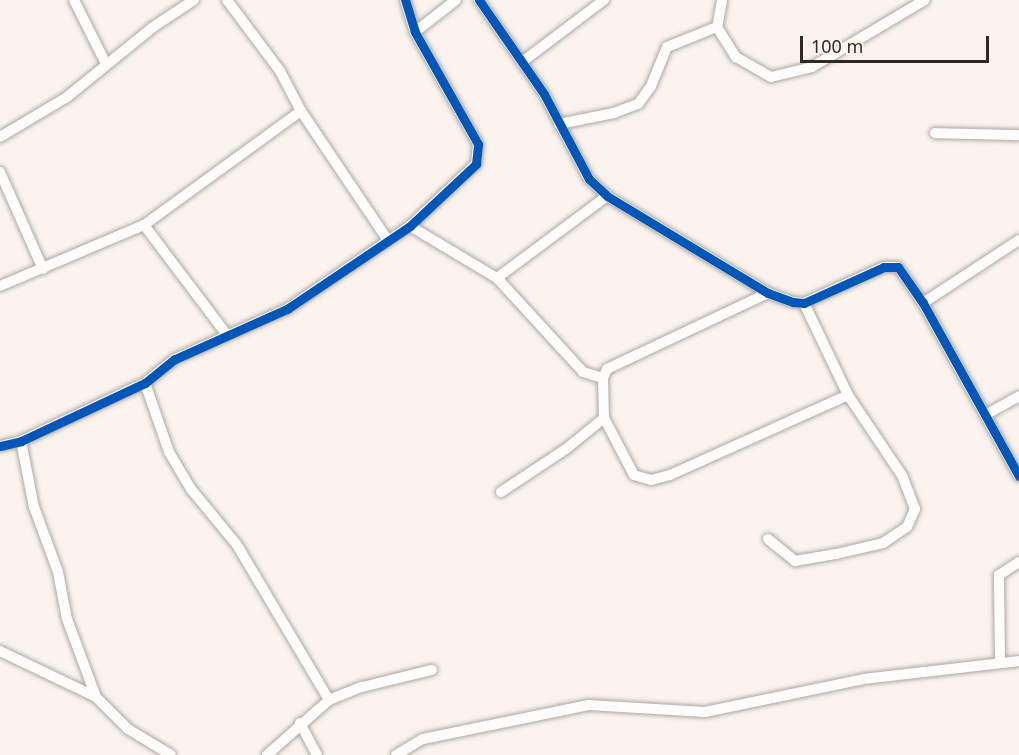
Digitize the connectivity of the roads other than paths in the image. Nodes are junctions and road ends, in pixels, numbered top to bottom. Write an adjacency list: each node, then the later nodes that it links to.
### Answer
1 (74, 0): 13 (street)
2 (194, 0): 13 (street)
3 (227, 0): 14 (street)
4 (405, 0): 11 (street)
5 (456, 0): 11 (street)
6 (479, 0): 12 (street)
7 (604, 0): 12 (street)
8 (722, 0): 10 (street)
9 (926, 0): 10 (street)
10 (717, 27): 15 (street)
11 (415, 32): 22 (street)
12 (522, 62): 15 (street)
13 (105, 64): 18 (street)
14 (301, 111): 21 (street); 23 (street)
15 (559, 124): 20 (street)
16 (934, 133): 17 (street)
17 (1019, 135)
18 (0, 136)
19 (0, 172): 25 (street)
20 (607, 196): 26 (street); 28 (street)
21 (144, 225): 25 (street); 31 (street)
22 (410, 226): 23 (street); 26 (street)
23 (387, 239): 31 (street)
24 (1019, 240): 30 (street)
25 (43, 269): 27 (street)
26 (497, 278): 32 (street)
27 (0, 286)
28 (768, 293): 29 (street); 32 (street)
29 (804, 303): 30 (street); 34 (street)
30 (923, 303): 36 (street)
31 (226, 334): 33 (street)
32 (603, 378): 37 (street)
33 (145, 383): 38 (street); 49 (street)
34 (848, 395): 37 (street); 42 (street)
35 (1019, 396): 36 (street)
36 (987, 414): 40 (street)
37 (604, 418): 41 (street)
38 (21, 441): 39 (street); 48 (street)
39 (0, 446)
40 (1019, 476)
41 (501, 492)
42 (768, 539)
43 (1019, 562): 46 (street)
44 (0, 651): 48 (street)
45 (1019, 661): 46 (street)
46 (1000, 662): 54 (street)
47 (432, 670): 49 (street)
48 (96, 697): 51 (street)
49 (329, 700): 50 (street)
50 (300, 723): 52 (street); 53 (street)
51 (171, 755)
52 (267, 755)
53 (317, 755)
54 (396, 755)

